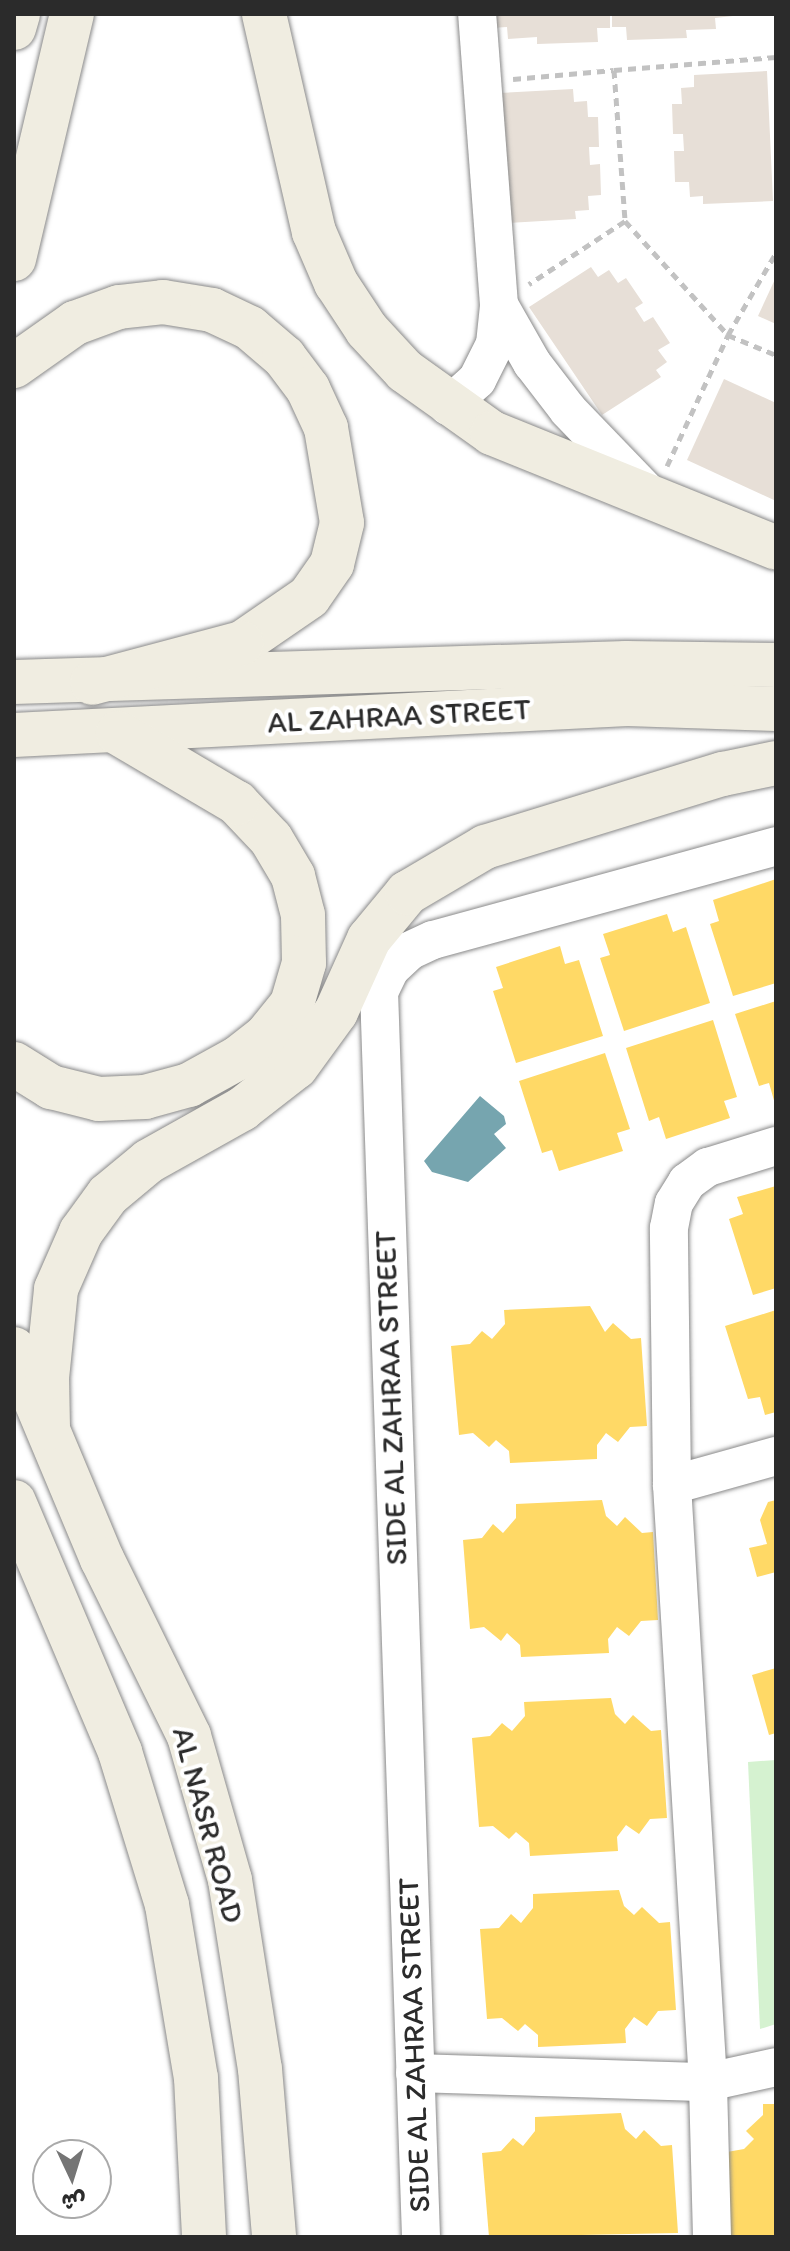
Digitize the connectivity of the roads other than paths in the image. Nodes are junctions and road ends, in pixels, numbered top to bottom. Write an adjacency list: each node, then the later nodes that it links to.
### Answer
1 (18, 14): 5 (main road)
2 (72, 14): 6 (main road)
3 (264, 14): 9 (main road)
4 (477, 14): 7 (street)
5 (14, 28)
6 (14, 259)
7 (499, 305): 9 (street); 10 (street)
8 (14, 366): 14 (main road)
9 (448, 406): 10 (main road)
10 (655, 486): 11 (main road)
11 (776, 548)
12 (776, 665): 14 (main road, AL ZAHRAA STREET)
13 (22, 682): 14 (main road, AL ZAHRAA STREET)
14 (92, 683)
15 (776, 709): 16 (main road, AL ZAHRAA STREET)
16 (118, 733): 17 (main road, AL ZAHRAA STREET); 20 (main road)
17 (18, 735)
18 (776, 763): 23 (main road)
19 (776, 846): 28 (street, SIDE AL ZAHRAA STREET)
20 (14, 1064)
21 (776, 1146): 25 (street)
22 (14, 1349): 23 (main road, AL NASR ROAD)
23 (48, 1428): 31 (main road, AL NASR ROAD)
24 (776, 1456): 25 (street)
25 (672, 1485): 29 (street)
26 (14, 1502): 30 (main road, AL NASR ROAD)
27 (776, 2067): 29 (street)
28 (415, 2073): 29 (street); 32 (street, SIDE AL ZAHRAA STREET)
29 (708, 2082): 33 (street)
30 (204, 2237)
31 (274, 2237)
32 (421, 2237)
33 (712, 2237)

